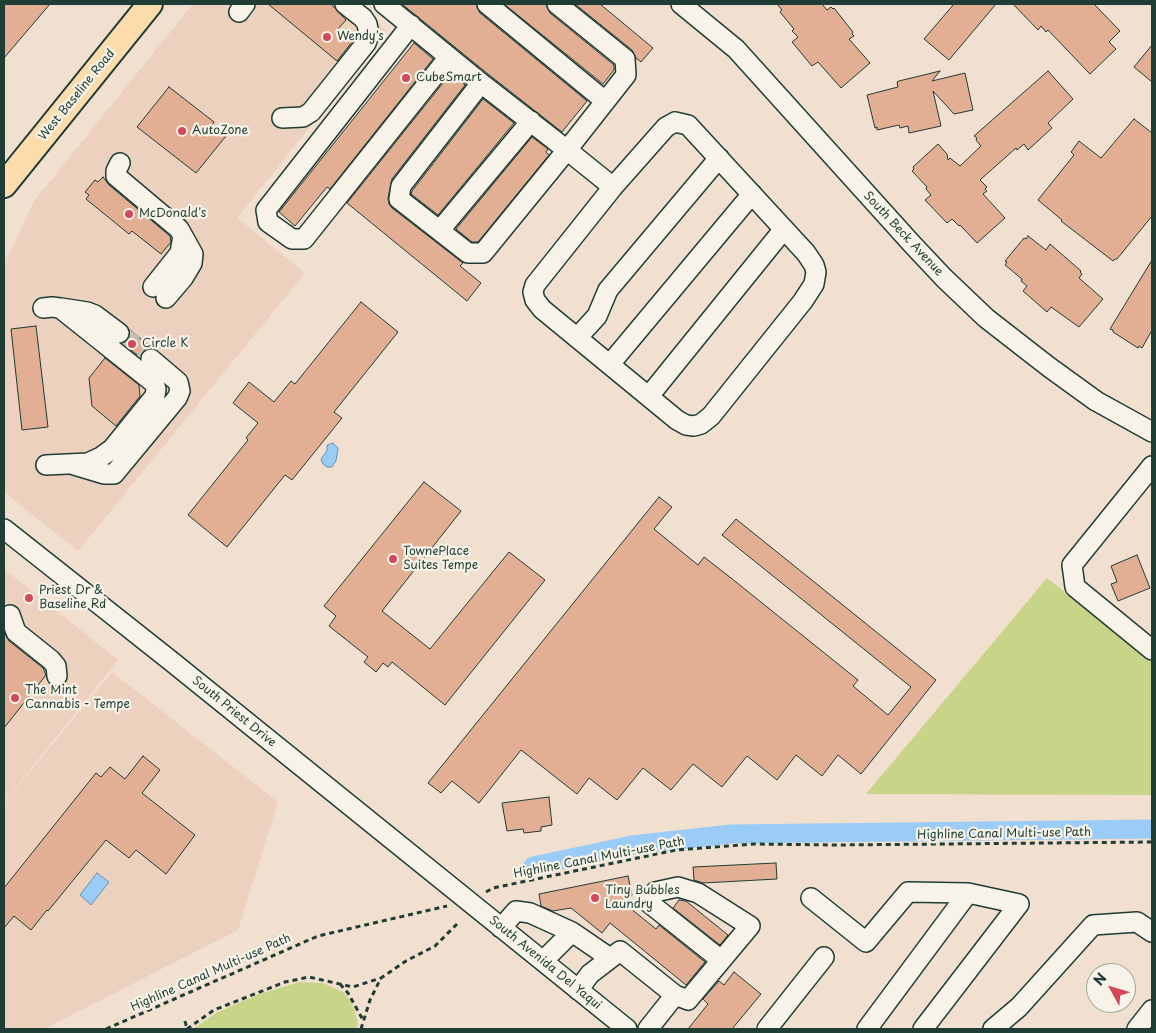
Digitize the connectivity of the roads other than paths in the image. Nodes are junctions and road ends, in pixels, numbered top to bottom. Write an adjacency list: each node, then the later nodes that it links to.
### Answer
1 (150, 4): 16 (main road, West Baseline Road)
2 (345, 4): 11 (street)
3 (384, 4): 7 (street)
4 (488, 4): 10 (street)
5 (557, 4): 10 (street)
6 (681, 4): 27 (street, South Beck Avenue)
7 (411, 25): 8 (street); 8 (street)
8 (450, 57): 9 (street)
9 (481, 83): 12 (street); 20 (street)
10 (605, 101): 13 (street)
11 (282, 118)
12 (530, 121): 13 (street); 20 (street)
13 (567, 150): 17 (street); 20 (street)
14 (719, 158): 17 (street); 18 (street); 23 (street)
15 (120, 164): 21 (street)
16 (4, 185)
17 (613, 187): 23 (street)
18 (752, 194): 19 (street); 25 (street)
19 (784, 229): 26 (street); 26 (street)
20 (440, 230)
21 (160, 293)
22 (119, 333): 28 (street)
23 (577, 338): 25 (street)
24 (151, 359): 28 (street)
25 (610, 364): 26 (street)
26 (648, 396)
27 (1152, 432)
28 (73, 464): 29 (street)
29 (46, 465)
30 (1152, 466): 33 (street)
31 (4, 529): 37 (street, South Priest Drive)
32 (10, 615): 34 (street)
33 (1152, 650)
34 (57, 676)
35 (968, 893): 36 (street); 51 (street); 52 (street)
36 (811, 898)
37 (465, 899): 38 (street, South Avenida Del Yaqui)
38 (501, 928): 39 (street); 44 (street, South Avenida Del Yaqui)
39 (572, 932): 42 (street); 44 (street)
40 (1152, 932): 53 (street)
41 (824, 957): 50 (street)
42 (610, 958): 45 (street); 46 (street)
43 (721, 960): 43 (street); 46 (street)
44 (543, 961): 45 (street, South Avenida Del Yaqui)
45 (578, 990): 48 (street, South Avenida Del Yaqui)
46 (675, 995): 49 (street)
47 (1152, 1010): 54 (street)
48 (627, 1029)
49 (648, 1029)
50 (767, 1029)
51 (867, 1029)
52 (923, 1029)
53 (993, 1029)
54 (1137, 1029)

